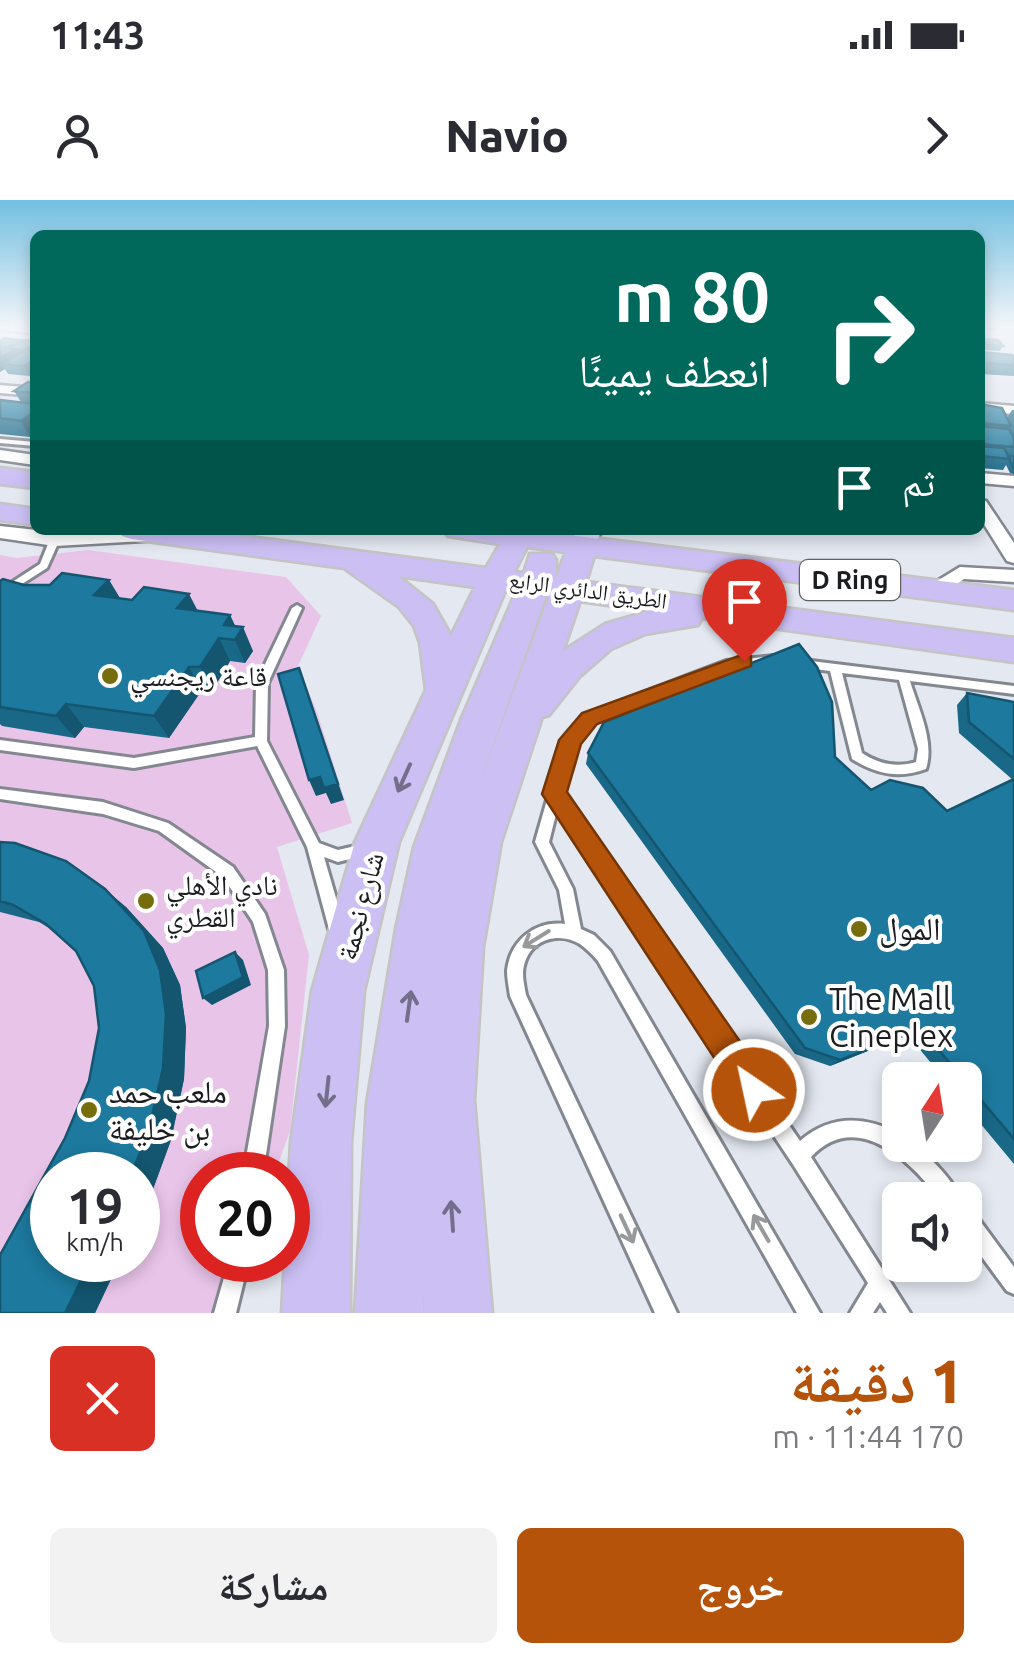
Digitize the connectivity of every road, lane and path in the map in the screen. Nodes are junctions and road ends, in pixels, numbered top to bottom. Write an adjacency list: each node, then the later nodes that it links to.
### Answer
1 (0, 389): 2 (street)
2 (30, 392)
3 (985, 408): 4 (street)
4 (1014, 410)
5 (0, 441): 6 (lane)
6 (30, 444)
7 (0, 455): 8 (street)
8 (30, 459)
9 (0, 476): 11 (main road)
10 (985, 478): 12 (street)
11 (30, 479)
12 (1014, 481)
13 (0, 495): 14 (main road)
14 (30, 499)
15 (0, 512): 17 (main road)
16 (985, 513): 27 (street)
17 (30, 516)
18 (0, 532): 24 (street, الطريق الدائري الرابع)
19 (107, 535): 24 (street, الطريق الدائري الرابع)
20 (170, 535): 26 (main road, الطريق الدائري الرابع / D Ring)
21 (337, 535): 25 (main road)
22 (475, 535): 25 (main road, الطريق الدائري الرابع / D Ring)
23 (666, 535): 28 (main road)
24 (55, 539): 31 (lane)
25 (544, 555): 26 (main road, الطريق الدائري الرابع / D Ring); 28 (main road, الطريق الدائري الرابع / D Ring); 34 (main road, الطريق الدائري الرابع / D Ring); 35 (main road); 39 (main road, شارع نجمة); 41 (main road); 61 (main road, one-way to 25)
26 (341, 556): 39 (main road)
27 (1012, 556): 29 (street)
28 (764, 570): 30 (main road, الطريق الدائري الرابع / D Ring)
29 (1004, 574): 30 (street, الطريق الدائري الرابع)
30 (936, 590): 32 (main road, الطريق الدائري الرابع / D Ring)
31 (0, 595)
32 (1014, 600)
33 (297, 608): 42 (lane)
34 (756, 614): 36 (main road, الطريق الدائري الرابع / D Ring); 41 (main road)
35 (1014, 622)
36 (1014, 650)
37 (835, 668): 38 (lane); 38 (lane); 45 (lane)
38 (903, 675): 40 (lane)
39 (444, 689): 46 (main road, شارع نجمة, one-way to 46)
40 (1014, 690)
41 (516, 732): 62 (main road, one-way to 41)
42 (261, 740): 43 (lane); 47 (lane)
43 (0, 745)
44 (0, 794): 51 (lane)
45 (554, 794): 48 (lane); 52 (lane)
46 (377, 842): 47 (lane); 49 (main road, شارع نجمة)
47 (314, 847): 49 (lane)
48 (574, 932): 63 (lane, one-way to 63); 64 (lane, one-way to 48)
49 (338, 991): 60 (main road, شارع نجمة, one-way to 60)
50 (882, 1136): 52 (lane)
51 (256, 1152)
52 (799, 1156): 57 (lane)
53 (921, 1162): 54 (lane)
54 (939, 1182)
55 (982, 1240): 58 (lane)
56 (233, 1282): 59 (lane)
57 (879, 1284): 65 (lane); 66 (lane)
58 (1014, 1284)
59 (225, 1313)
60 (316, 1313)
61 (390, 1313)
62 (458, 1313)
63 (666, 1313)
64 (809, 1313)
65 (861, 1313)
66 (899, 1313)

